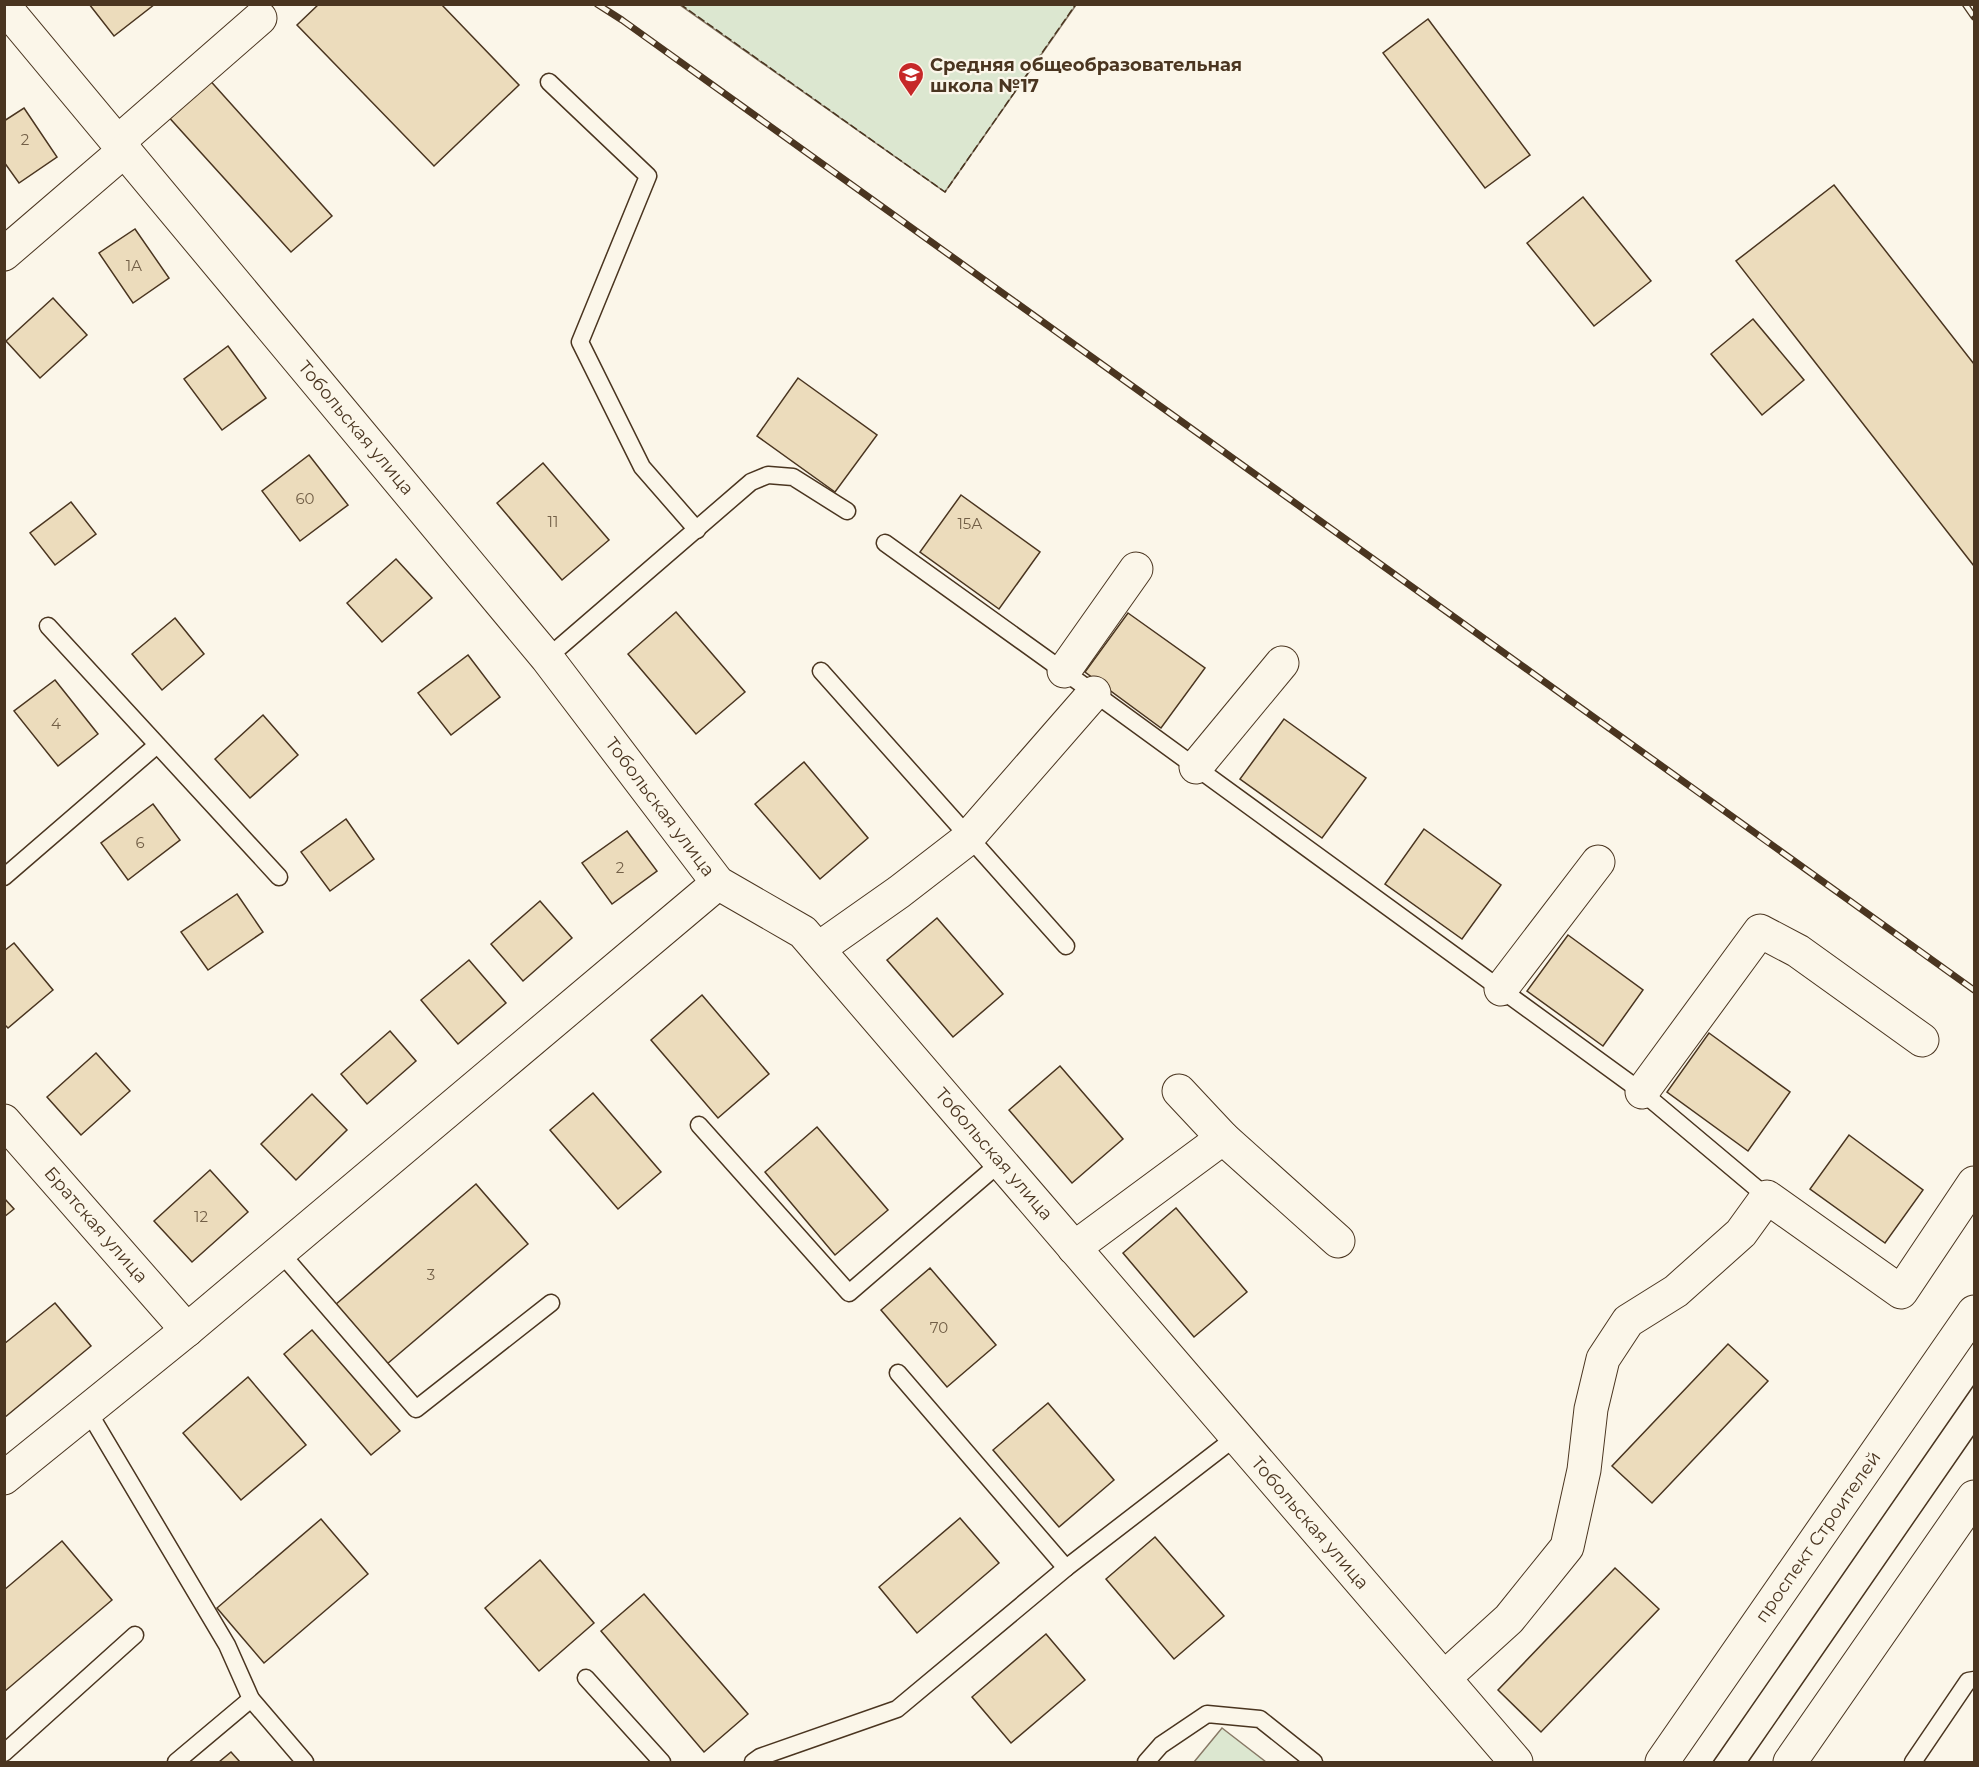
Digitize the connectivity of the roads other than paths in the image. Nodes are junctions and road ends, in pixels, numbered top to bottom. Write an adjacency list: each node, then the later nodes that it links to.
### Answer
1 (4, 6): 4 (street, Тобольская улица)
2 (260, 18): 4 (street)
3 (549, 82): 7 (lane)
4 (121, 146): 5 (street); 11 (street, Тобольская улица)
5 (4, 254)
6 (847, 511): 7 (lane)
7 (697, 530): 11 (lane)
8 (885, 543): 14 (lane)
9 (1136, 569): 14 (street)
10 (48, 627): 16 (lane)
11 (547, 658): 21 (street, Тобольская улица)
12 (1282, 663): 17 (street)
13 (821, 670): 22 (lane)
14 (1064, 671): 15 (lane)
15 (1094, 693): 17 (lane); 23 (street)
16 (157, 746): 19 (lane); 20 (lane)
17 (1196, 766): 24 (lane)
18 (1598, 862): 24 (street)
19 (4, 877)
20 (279, 878)
21 (718, 883): 23 (street, Тобольская улица); 36 (street)
22 (1066, 946)
23 (818, 949): 31 (street, Тобольская улица)
24 (1501, 989): 27 (lane)
25 (1922, 1040): 27 (street)
26 (1179, 1091): 30 (street)
27 (1642, 1092): 33 (lane)
28 (4, 1121): 39 (street, Братская улица)
29 (699, 1125): 31 (lane)
30 (1223, 1138): 34 (street); 35 (street)
31 (1001, 1162): 35 (street, Тобольская улица)
32 (1974, 1183): 33 (street)
33 (1767, 1197): 48 (street)
34 (1338, 1241)
35 (1074, 1248): 42 (street, Тобольская улица)
36 (280, 1252): 37 (lane); 39 (street)
37 (551, 1303)
38 (1974, 1312): 59 (street, проспект Строителей)
39 (187, 1330): 41 (street)
40 (898, 1373): 45 (lane)
41 (88, 1411): 43 (street); 50 (lane)
42 (1236, 1437): 45 (lane); 48 (street, Тобольская улица)
43 (4, 1478)
44 (1974, 1497): 60 (street)
45 (1066, 1568): 55 (lane)
46 (135, 1635): 51 (lane)
47 (586, 1678): 54 (lane)
48 (1444, 1678): 58 (street, Тобольская улица)
49 (1974, 1680): 61 (lane)
50 (251, 1699): 52 (lane); 53 (lane)
51 (4, 1753)
52 (176, 1762)
53 (305, 1762)
54 (662, 1762)
55 (753, 1762)
56 (1146, 1762): 57 (lane)
57 (1314, 1762)
58 (1516, 1762)
59 (1662, 1762)
60 (1790, 1762)
61 (1913, 1762)

